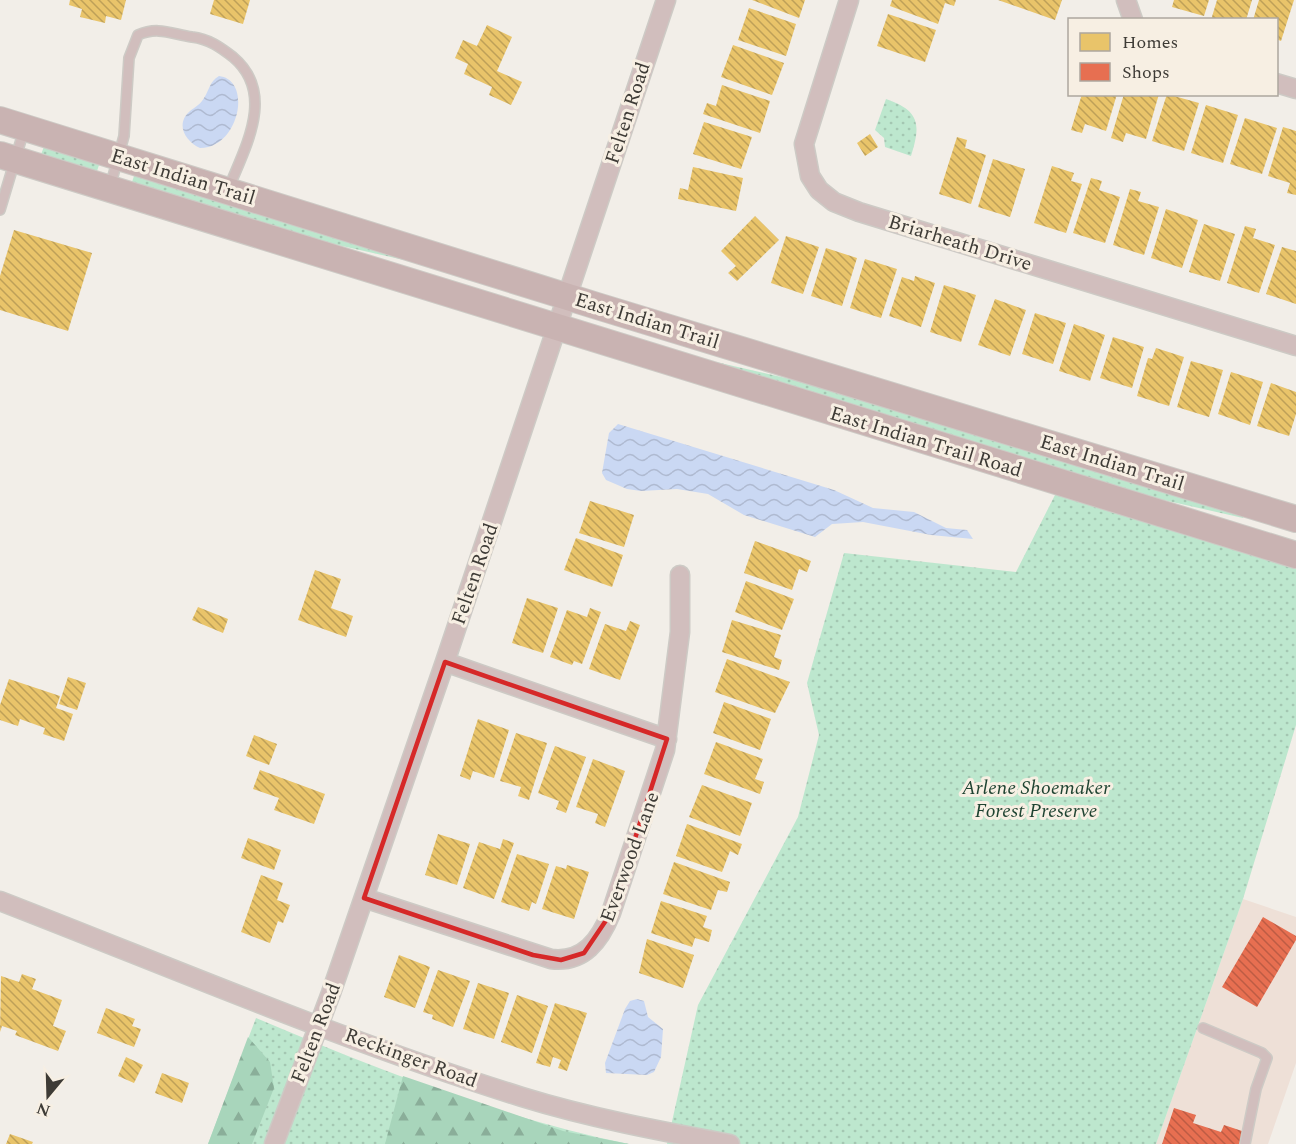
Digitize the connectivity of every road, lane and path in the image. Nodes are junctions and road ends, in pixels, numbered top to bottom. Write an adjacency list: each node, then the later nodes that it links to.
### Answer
1 (666, 0): 14 (street, Felten Road)
2 (849, 0): 16 (street, Briarheath Drive)
3 (1126, 0): 4 (street)
4 (1132, 18)
5 (1278, 84): 6 (street)
6 (1296, 89)
7 (0, 120): 8 (main road, East Indian Trail)
8 (25, 128): 9 (lane); 10 (main road, East Indian Trail)
9 (8, 157): 11 (main road, East Indian Trail); 13 (lane)
10 (120, 157): 11 (lane); 12 (main road, East Indian Trail); 12 (lane)
11 (109, 189): 15 (main road, East Indian Trail)
12 (227, 190): 14 (main road, East Indian Trail)
13 (0, 210)
14 (567, 297): 15 (street, Felten Road); 17 (main road, East Indian Trail)
15 (557, 328): 18 (main road, East Indian Trail Road); 20 (street, Felten Road)
16 (1296, 346)
17 (1296, 519)
18 (1296, 555)
19 (680, 575): 21 (street, Everwood Lane)
20 (446, 662): 21 (street); 22 (street, Felten Road)
21 (667, 739): 22 (street, Everwood Lane)
22 (364, 898): 24 (street, Felten Road)
23 (0, 901): 24 (street, Reckinger Road)
24 (320, 1025): 26 (street, Felten Road); 27 (street, Reckinger Road)
25 (1203, 1028): 28 (lane)
26 (274, 1144)
27 (730, 1144)
28 (1245, 1144)

